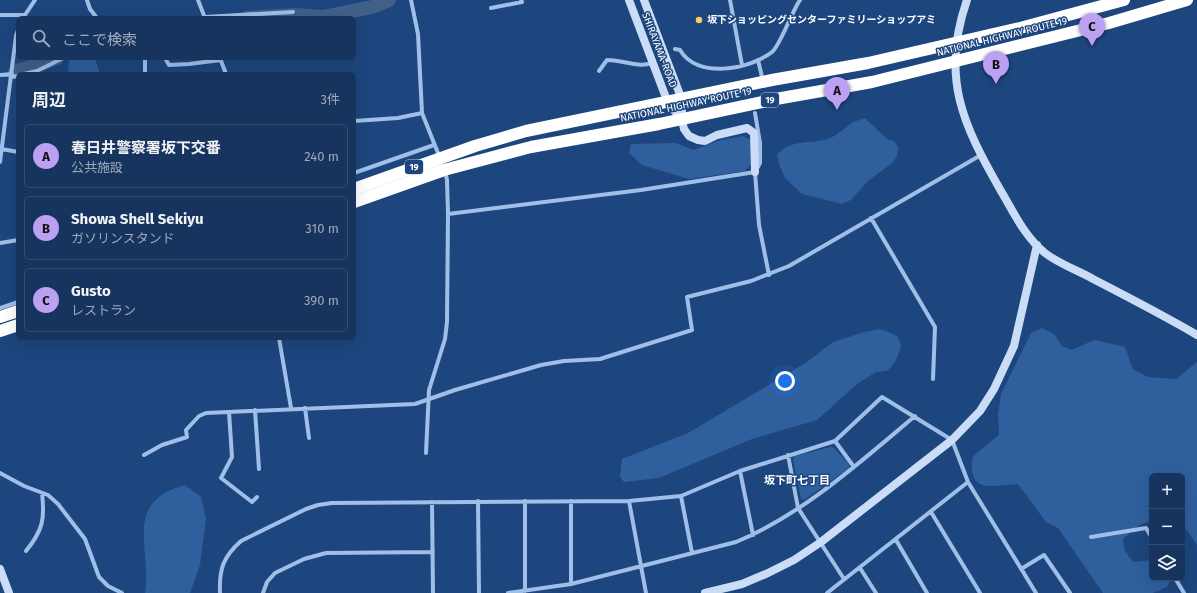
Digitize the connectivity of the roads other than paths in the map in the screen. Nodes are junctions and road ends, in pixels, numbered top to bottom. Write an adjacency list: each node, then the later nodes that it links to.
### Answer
1 (35, 0): 16 (street)
2 (87, 0): 17 (street)
3 (198, 0): 18 (street)
4 (411, 0): 42 (street)
5 (521, 0): 13 (street)
6 (629, 0): 30 (street, SHIRAYAMA-ROAD)
7 (644, 0): 40 (street, SHIRAYAMA-ROAD)
8 (730, 0): 31 (street)
9 (800, 0): 28 (street)
10 (967, 0): 20 (street)
11 (1124, 0): 20 (highway, NATIONAL HIGHWAY ROUTE 19 / 19)
12 (1188, 0): 29 (highway, NATIONAL HIGHWAY ROUTE 19 / 19)
13 (491, 8)
14 (293, 12): 19 (street)
15 (0, 15): 16 (street)
16 (24, 16)
17 (95, 16)
18 (204, 16)
19 (234, 16)
20 (956, 42): 29 (street); 39 (highway, NATIONAL HIGHWAY ROUTE 19 / 19)
21 (16, 45): 37 (street)
22 (674, 49): 31 (street)
23 (59, 60): 33 (street)
24 (145, 60): 34 (street)
25 (166, 60): 26 (street)
26 (214, 60)
27 (220, 60): 35 (street)
28 (758, 60): 31 (street); 39 (street)
29 (954, 61): 44 (highway, NATIONAL HIGHWAY ROUTE 19 / 19); 49 (street)
30 (653, 63): 32 (street); 41 (street, SHIRAYAMA-ROAD)
31 (742, 65)
32 (599, 71)
33 (33, 72)
34 (145, 72)
35 (225, 72)
36 (0, 75): 37 (street)
37 (12, 76): 38 (street); 47 (street)
38 (16, 76)
39 (763, 82): 40 (highway, NATIONAL HIGHWAY ROUTE 19 / 19)
40 (682, 100): 41 (highway, NATIONAL HIGHWAY ROUTE 19 / 19); 44 (street, SHIRAYAMA-ROAD)
41 (668, 103): 44 (street, SHIRAYAMA-ROAD); 50 (highway, NATIONAL HIGHWAY ROUTE 19 / 19)
42 (422, 113): 45 (street); 46 (street)
43 (754, 113): 54 (street)
44 (682, 120): 52 (highway, NATIONAL HIGHWAY ROUTE 19 / 19); 54 (street)
45 (356, 121)
46 (434, 145): 50 (street); 53 (street)
47 (1, 147): 48 (street); 51 (street)
48 (16, 151)
49 (981, 155): 58 (street); 61 (street)
50 (440, 158): 55 (highway, NATIONAL HIGHWAY ROUTE 19 / 19)
51 (0, 162)
52 (444, 170): 56 (highway, NATIONAL HIGHWAY ROUTE 19 / 19); 57 (street)
53 (356, 172)
54 (755, 172): 57 (street); 62 (street)
55 (356, 188)
56 (356, 201)
57 (448, 214): 72 (street)
58 (871, 218): 62 (street); 71 (street)
59 (16, 240): 60 (street)
60 (0, 243)
61 (1037, 245): 69 (street); 79 (street)
62 (769, 275): 72 (street)
63 (16, 303): 64 (street)
64 (0, 308)
65 (16, 311): 66 (highway)
66 (0, 317)
67 (16, 326): 68 (highway)
68 (0, 331)
69 (1197, 335)
70 (279, 340): 73 (street)
71 (933, 379)
72 (428, 399): 74 (street); 81 (street)
73 (291, 408): 74 (street); 75 (street)
74 (305, 408): 78 (street)
75 (255, 410): 76 (street); 85 (street)
76 (229, 412): 82 (street); 91 (street)
77 (915, 416): 79 (street); 80 (street); 84 (street)
78 (309, 438)
79 (952, 440): 88 (street); 103 (street)
80 (835, 441): 83 (street); 84 (street)
81 (426, 453)
82 (144, 455)
83 (788, 455): 86 (street); 97 (street)
84 (854, 467): 97 (street)
85 (259, 469)
86 (740, 471): 90 (street); 100 (street)
87 (0, 473): 89 (street)
88 (968, 482): 98 (street); 110 (street)
89 (42, 493): 104 (street); 116 (street)
90 (681, 496): 95 (street); 106 (street)
91 (257, 497)
92 (478, 501): 93 (street); 96 (street); 120 (street)
93 (525, 501): 94 (street); 114 (street)
94 (572, 501): 95 (street); 113 (street)
95 (629, 501): 107 (street)
96 (432, 502): 105 (street); 117 (street)
97 (798, 508): 100 (street); 103 (street)
98 (931, 512): 102 (street); 127 (street)
99 (1149, 533): 101 (street)
100 (753, 535): 106 (street)
101 (1091, 537)
102 (896, 540): 108 (street); 126 (street)
103 (821, 542): 111 (street); 123 (street)
104 (26, 551)
105 (433, 552): 118 (street); 119 (street)
106 (692, 553): 107 (street)
107 (641, 566): 113 (street); 122 (street)
108 (860, 568): 111 (street); 125 (street)
109 (0, 569): 115 (street)
110 (1021, 569): 128 (street); 129 (street)
111 (844, 579): 124 (street)
112 (1177, 581): 130 (street)
113 (571, 584): 114 (street)
114 (525, 591): 121 (street)
115 (9, 593)
116 (122, 593)
117 (220, 593)
118 (264, 593)
119 (433, 593)
120 (478, 593)
121 (508, 593)
122 (646, 593)
123 (705, 593)
124 (827, 593)
125 (876, 593)
126 (927, 593)
127 (980, 593)
128 (1036, 593)
129 (1070, 593)
130 (1184, 593)

